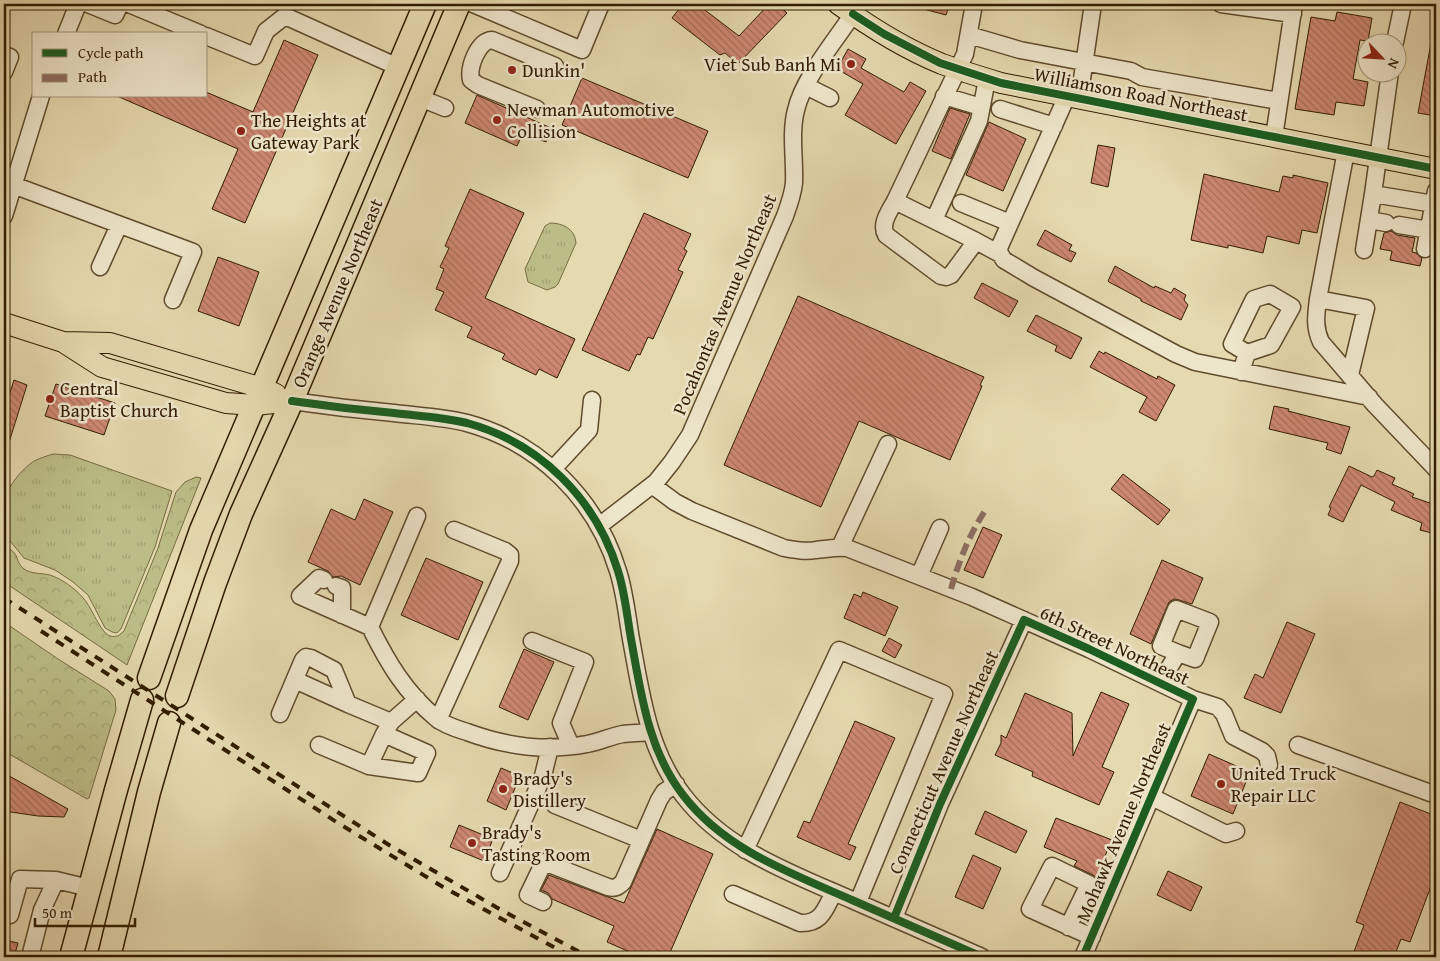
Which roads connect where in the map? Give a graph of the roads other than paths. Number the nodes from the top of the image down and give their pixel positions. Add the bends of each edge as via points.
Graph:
1 (78, 4) edge
2 (88, 4) edge
3 (120, 4) edge
4 (129, 4) edge
5 (425, 4) edge
6 (459, 4) edge
7 (473, 4) edge
8 (974, 4) edge
9 (1093, 4) edge
10 (1222, 4) edge
11 (1403, 4) edge
12 (599, 6) edge
13 (845, 9) edge
14 (1294, 9) edge
15 (497, 11) edge
16 (67, 32) edge
17 (196, 32) edge
18 (1397, 32) edge
19 (969, 35) junction
20 (208, 37) edge
21 (492, 40) junction
22 (4, 55) edge
23 (1084, 61) junction
24 (555, 66) dead end
25 (398, 67) junction
26 (958, 70) junction
27 (4, 72) edge
28 (987, 79) junction
29 (1388, 82) edge
30 (806, 86) junction
31 (1030, 89) junction
32 (944, 96) junction
33 (1073, 97) junction
34 (41, 98) edge
35 (420, 98) junction
36 (830, 98) dead end
37 (1279, 101) junction
38 (982, 107) junction
39 (446, 108) dead end
40 (537, 109) dead end
41 (1000, 109) dead end
42 (1022, 116) junction
43 (1054, 126) junction
44 (1274, 137) junction
45 (1346, 151) junction
46 (1377, 157) junction
47 (1436, 169) edge
48 (13, 185) junction
49 (1373, 194) junction
50 (1435, 198) edge
51 (895, 201) junction
52 (961, 203) dead end
53 (4, 216) edge
54 (934, 220) junction
55 (1368, 220) junction
56 (1010, 223) junction
57 (119, 225) junction
58 (1428, 230) junction
59 (976, 241) junction
60 (1425, 249) dead end
61 (1364, 250) dead end
62 (1000, 254) junction
63 (100, 267) dead end
64 (1318, 299) junction
65 (173, 300) dead end
66 (4, 323) edge
67 (1247, 353) dead end
68 (1242, 372) junction
69 (1350, 375) junction
70 (259, 396) junction
71 (1368, 397) junction
72 (592, 400) dead end
73 (292, 401) junction
74 (888, 444) dead end
75 (553, 469) junction
76 (1436, 469) edge
77 (652, 485) junction
78 (417, 516) dead end
79 (599, 526) junction
80 (940, 528) dead end
81 (454, 530) dead end
82 (840, 547) junction
83 (920, 576) junction
84 (342, 615) junction
85 (1024, 620) junction
86 (370, 627) junction
87 (532, 641) dead end
88 (1178, 653) dead end
89 (149, 678) dead end
90 (295, 680) junction
91 (1160, 683) junction
92 (177, 696) dead end
93 (417, 699) junction
94 (1193, 699) junction
95 (142, 700) dead end
96 (348, 704) junction
97 (280, 714) dead end
98 (438, 720) junction
99 (169, 723) dead end
100 (388, 728) junction
101 (650, 732) junction
102 (319, 745) dead end
103 (1298, 745) dead end
104 (571, 746) junction
105 (550, 747) junction
106 (1269, 765) dead end
107 (369, 766) junction
108 (676, 784) junction
109 (1436, 795) edge
110 (1152, 797) junction
111 (555, 805) dead end
112 (1236, 831) dead end
113 (641, 840) junction
114 (744, 850) junction
115 (500, 873) dead end
116 (56, 880) junction
117 (89, 888) junction
118 (834, 892) junction
119 (733, 894) dead end
120 (543, 902) dead end
121 (858, 902) junction
122 (10, 915) dead end
123 (894, 918) junction
124 (1068, 927) dead end
125 (1092, 937) junction
126 (977, 956) edge
127 (30, 957) edge
128 (71, 957) edge
129 (109, 957) edge
130 (1083, 957) edge

1 - 16 street
2 - 3 street via 116,15
4 - 17 street
5 - 25 highway, Orange Avenue Northeast
6 - 35 highway, Orange Avenue Northeast
7 - 15 street
8 - 19 street
9 - 23 street
10 - 14 street
11 - 18 street
12 - 15 street via 582,50
13 - 26 main road, Williamson Road Northeast via 908,48
13 - 30 street, Pocahontas Avenue Northeast
14 - 37 street
15 - 21 street
19 - 23 street via 1020,50
19 - 26 street
20 - 25 street via 255,56 266,31 285,16
21 - 24 street
21 - 40 street via 482,44 470,73 471,80
22 - 27 street via 10,57
23 - 33 street
23 - 37 street via 1131,70 1142,77
25 - 70 highway, Orange Avenue Northeast
26 - 28 main road, Williamson Road Northeast
26 - 32 street
28 - 31 main road, Williamson Road Northeast
28 - 38 street
29 - 46 street
30 - 36 street
30 - 77 street, Pocahontas Avenue Northeast via 795,110 791,201 690,435
31 - 33 main road, Williamson Road Northeast
31 - 42 street
32 - 38 street
32 - 51 street
33 - 43 street
33 - 44 main road, Williamson Road Northeast
34 - 48 street
35 - 39 street
35 - 73 highway, Orange Avenue Northeast
37 - 44 street
38 - 54 street via 979,121
41 - 42 street
42 - 43 street
43 - 56 street
44 - 45 main road, Williamson Road Northeast
45 - 46 main road, Williamson Road Northeast
45 - 64 street
46 - 47 main road, Williamson Road Northeast
46 - 49 street
48 - 53 street
48 - 57 street
49 - 50 street
49 - 55 street
50 - 58 street
51 - 54 street
51 - 59 street via 884,223 886,236 941,276 951,275
52 - 56 street
54 - 59 street
55 - 58 street
55 - 61 street
56 - 62 street
57 - 63 street
57 - 65 street via 192,252
58 - 60 street
59 - 62 street
62 - 68 street via 1004,260 1034,278 1176,354 1195,362
64 - 69 street via 1317,332
64 - 69 street via 1366,308
66 - 70 main road via 63,342 102,367 226,404
67 - 68 street
68 - 71 street
69 - 71 street
70 - 73 main road
70 - 89 highway, Orange Avenue Northeast via 200,530
71 - 76 street
72 - 75 street via 590,430
73 - 75 street via 467,423 513,442
73 - 92 highway, Orange Avenue Northeast via 241,514
74 - 82 street
75 - 79 street via 586,505
77 - 79 street, Pocahontas Avenue Northeast
77 - 82 street via 692,511 784,548 800,551
78 - 86 street
79 - 101 street via 619,573
80 - 83 street
81 - 98 street via 506,552 510,561
82 - 83 street, 6th Street Northeast
83 - 85 street, 6th Street Northeast
84 - 84 street via 300,596 320,578 330,582 342,588
84 - 86 street
85 - 91 street, 6th Street Northeast
85 - 123 street, Connecticut Avenue Northeast via 940,804
86 - 93 street via 387,662
87 - 104 street via 586,662 560,723
88 - 91 street
90 - 96 street
90 - 96 street via 303,660 311,658 334,670
90 - 97 street
91 - 94 street, 6th Street Northeast
93 - 98 street
93 - 100 street
94 - 106 street, 6th Street Northeast via 1218,707 1233,736 1262,751
94 - 110 street, Mohawk Avenue Northeast
95 - 117 highway
96 - 100 street
98 - 105 street via 487,740 516,746
99 - 129 highway
100 - 107 street
100 - 107 street via 427,753 418,773
101 - 104 street via 623,734
101 - 108 street via 658,754
102 - 107 street
103 - 109 street
104 - 105 street
105 - 115 street via 543,776
108 - 113 street via 664,792
108 - 114 street via 700,815
110 - 112 street via 1226,834
110 - 125 street, Mohawk Avenue Northeast
111 - 113 street
113 - 120 street via 623,882 614,888 544,862 528,895
114 - 118 street
114 - 121 street via 839,650 944,694
116 - 117 street
116 - 122 street via 20,879
116 - 127 street via 42,910
117 - 128 highway
118 - 119 street via 822,915 809,923 800,923
118 - 121 street
121 - 123 street
123 - 126 street
124 - 125 street
125 - 130 street, Mohawk Avenue Northeast

